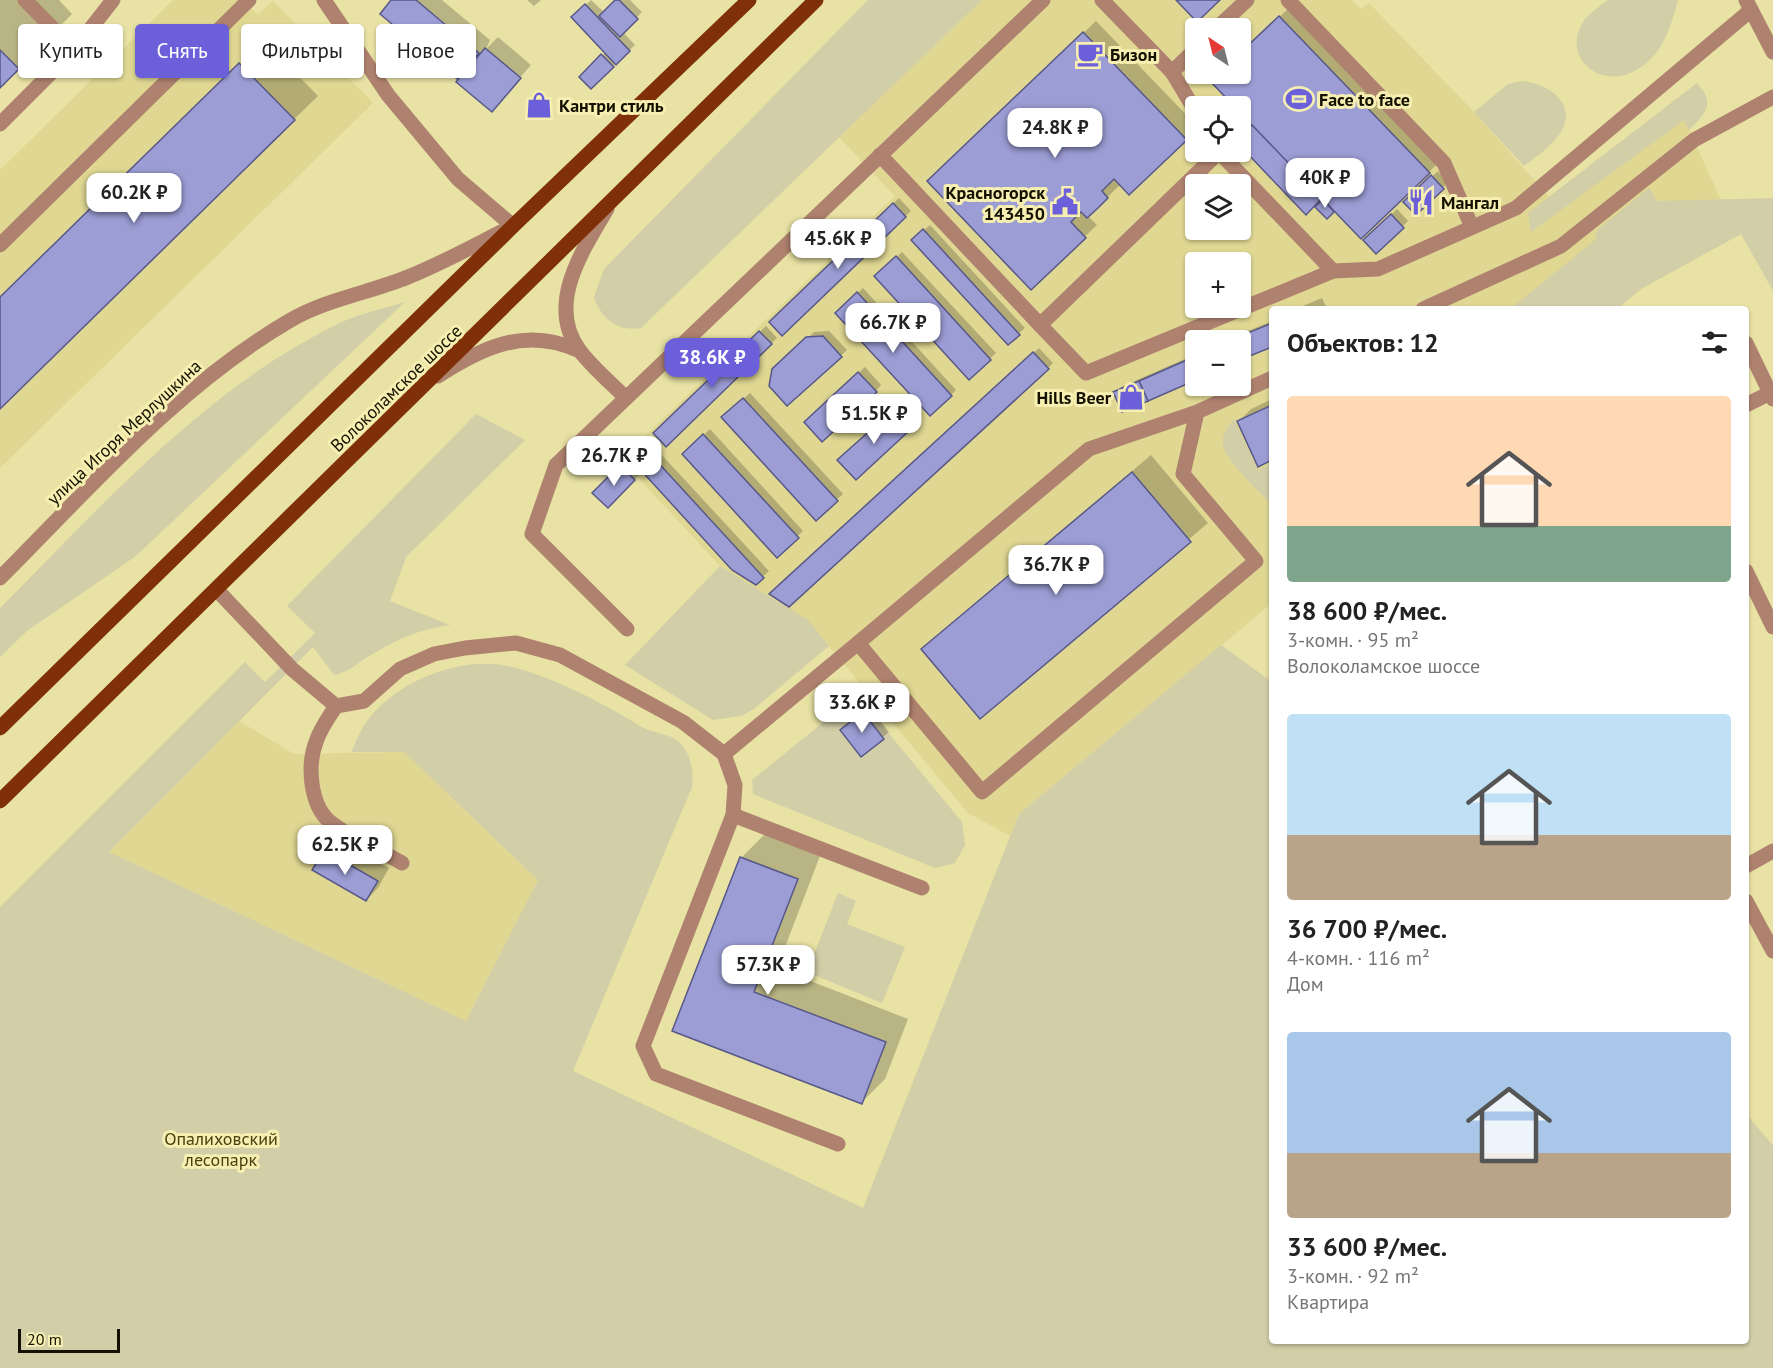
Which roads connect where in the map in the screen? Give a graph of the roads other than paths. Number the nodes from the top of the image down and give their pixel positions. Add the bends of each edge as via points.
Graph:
1 (25, 0) edge
2 (113, 0) edge
3 (249, 0) edge
4 (324, 0) edge
5 (749, 0) edge
6 (816, 0) edge
7 (1043, 0) edge
8 (1102, 0) edge
9 (1247, 0) edge
10 (1288, 0) edge
11 (1749, 5) edge
12 (1228, 18) edge
13 (49, 24) edge
14 (94, 24) edge
15 (1773, 52) edge
16 (1185, 60) edge
17 (1172, 72) junction
18 (46, 78) edge
19 (1186, 96) edge
20 (1773, 97) edge
21 (0, 124) edge
22 (880, 155) junction
23 (1209, 162) edge
24 (1229, 162) edge
25 (610, 204) junction
26 (513, 226) junction
27 (1472, 227) junction
28 (0, 245) edge
29 (1333, 271) junction
30 (1430, 306) edge
31 (1040, 325) junction
32 (1749, 349) edge
33 (580, 351) junction
34 (433, 379) junction
35 (1269, 379) edge
36 (1772, 396) edge
37 (626, 398) junction
38 (1749, 404) edge
39 (1197, 412) junction
40 (0, 578) edge
41 (1749, 578) edge
42 (217, 590) junction
43 (1773, 627) edge
44 (627, 629) dead end
45 (858, 643) junction
46 (336, 706) junction
47 (0, 728) edge
48 (724, 754) junction
49 (0, 801) edge
50 (734, 815) junction
51 (1773, 851) edge
52 (402, 863) dead end
53 (1749, 864) edge
54 (922, 888) dead end
55 (1749, 907) edge
56 (1773, 951) edge
57 (838, 1144) dead end

1 - 13 street
2 - 14 street
3 - 28 street
4 - 26 street via 388,95 458,179
5 - 26 main road, Волоколамское шоссе
6 - 25 main road, Волоколамское шоссе
7 - 22 street
8 - 17 street
9 - 12 street
10 - 27 street via 1444,163
11 - 15 street
11 - 27 street via 1516,208
16 - 17 street
17 - 19 street
18 - 21 street
20 - 30 street via 1694,140 1561,246
22 - 31 street
22 - 37 street
23 - 31 street
24 - 29 street
25 - 33 street via 576,262 567,289 567,314
25 - 34 main road, Волоколамское шоссе
26 - 40 street, улица Игоря Мерлушкина via 408,278 342,297 290,321 216,371 153,426
26 - 47 main road, Волоколамское шоссе
27 - 29 street via 1378,269
29 - 31 street via 1086,373
32 - 36 street
33 - 34 street via 540,340 517,340 474,353
33 - 37 street
34 - 42 main road, Волоколамское шоссе
35 - 39 street
36 - 38 street
37 - 44 street via 556,465 532,534
39 - 45 street via 1089,449
39 - 45 street via 1183,474 1256,561 982,792
41 - 43 street
42 - 46 street via 292,669
42 - 49 main road, Волоколамское шоссе
45 - 48 street
46 - 48 street via 364,701 400,669 434,654 516,644 560,655 683,722
46 - 52 street via 312,753 313,790 320,808 329,820
48 - 50 street via 735,785
50 - 54 street
50 - 57 street via 643,1046 656,1074
51 - 53 street
55 - 56 street

